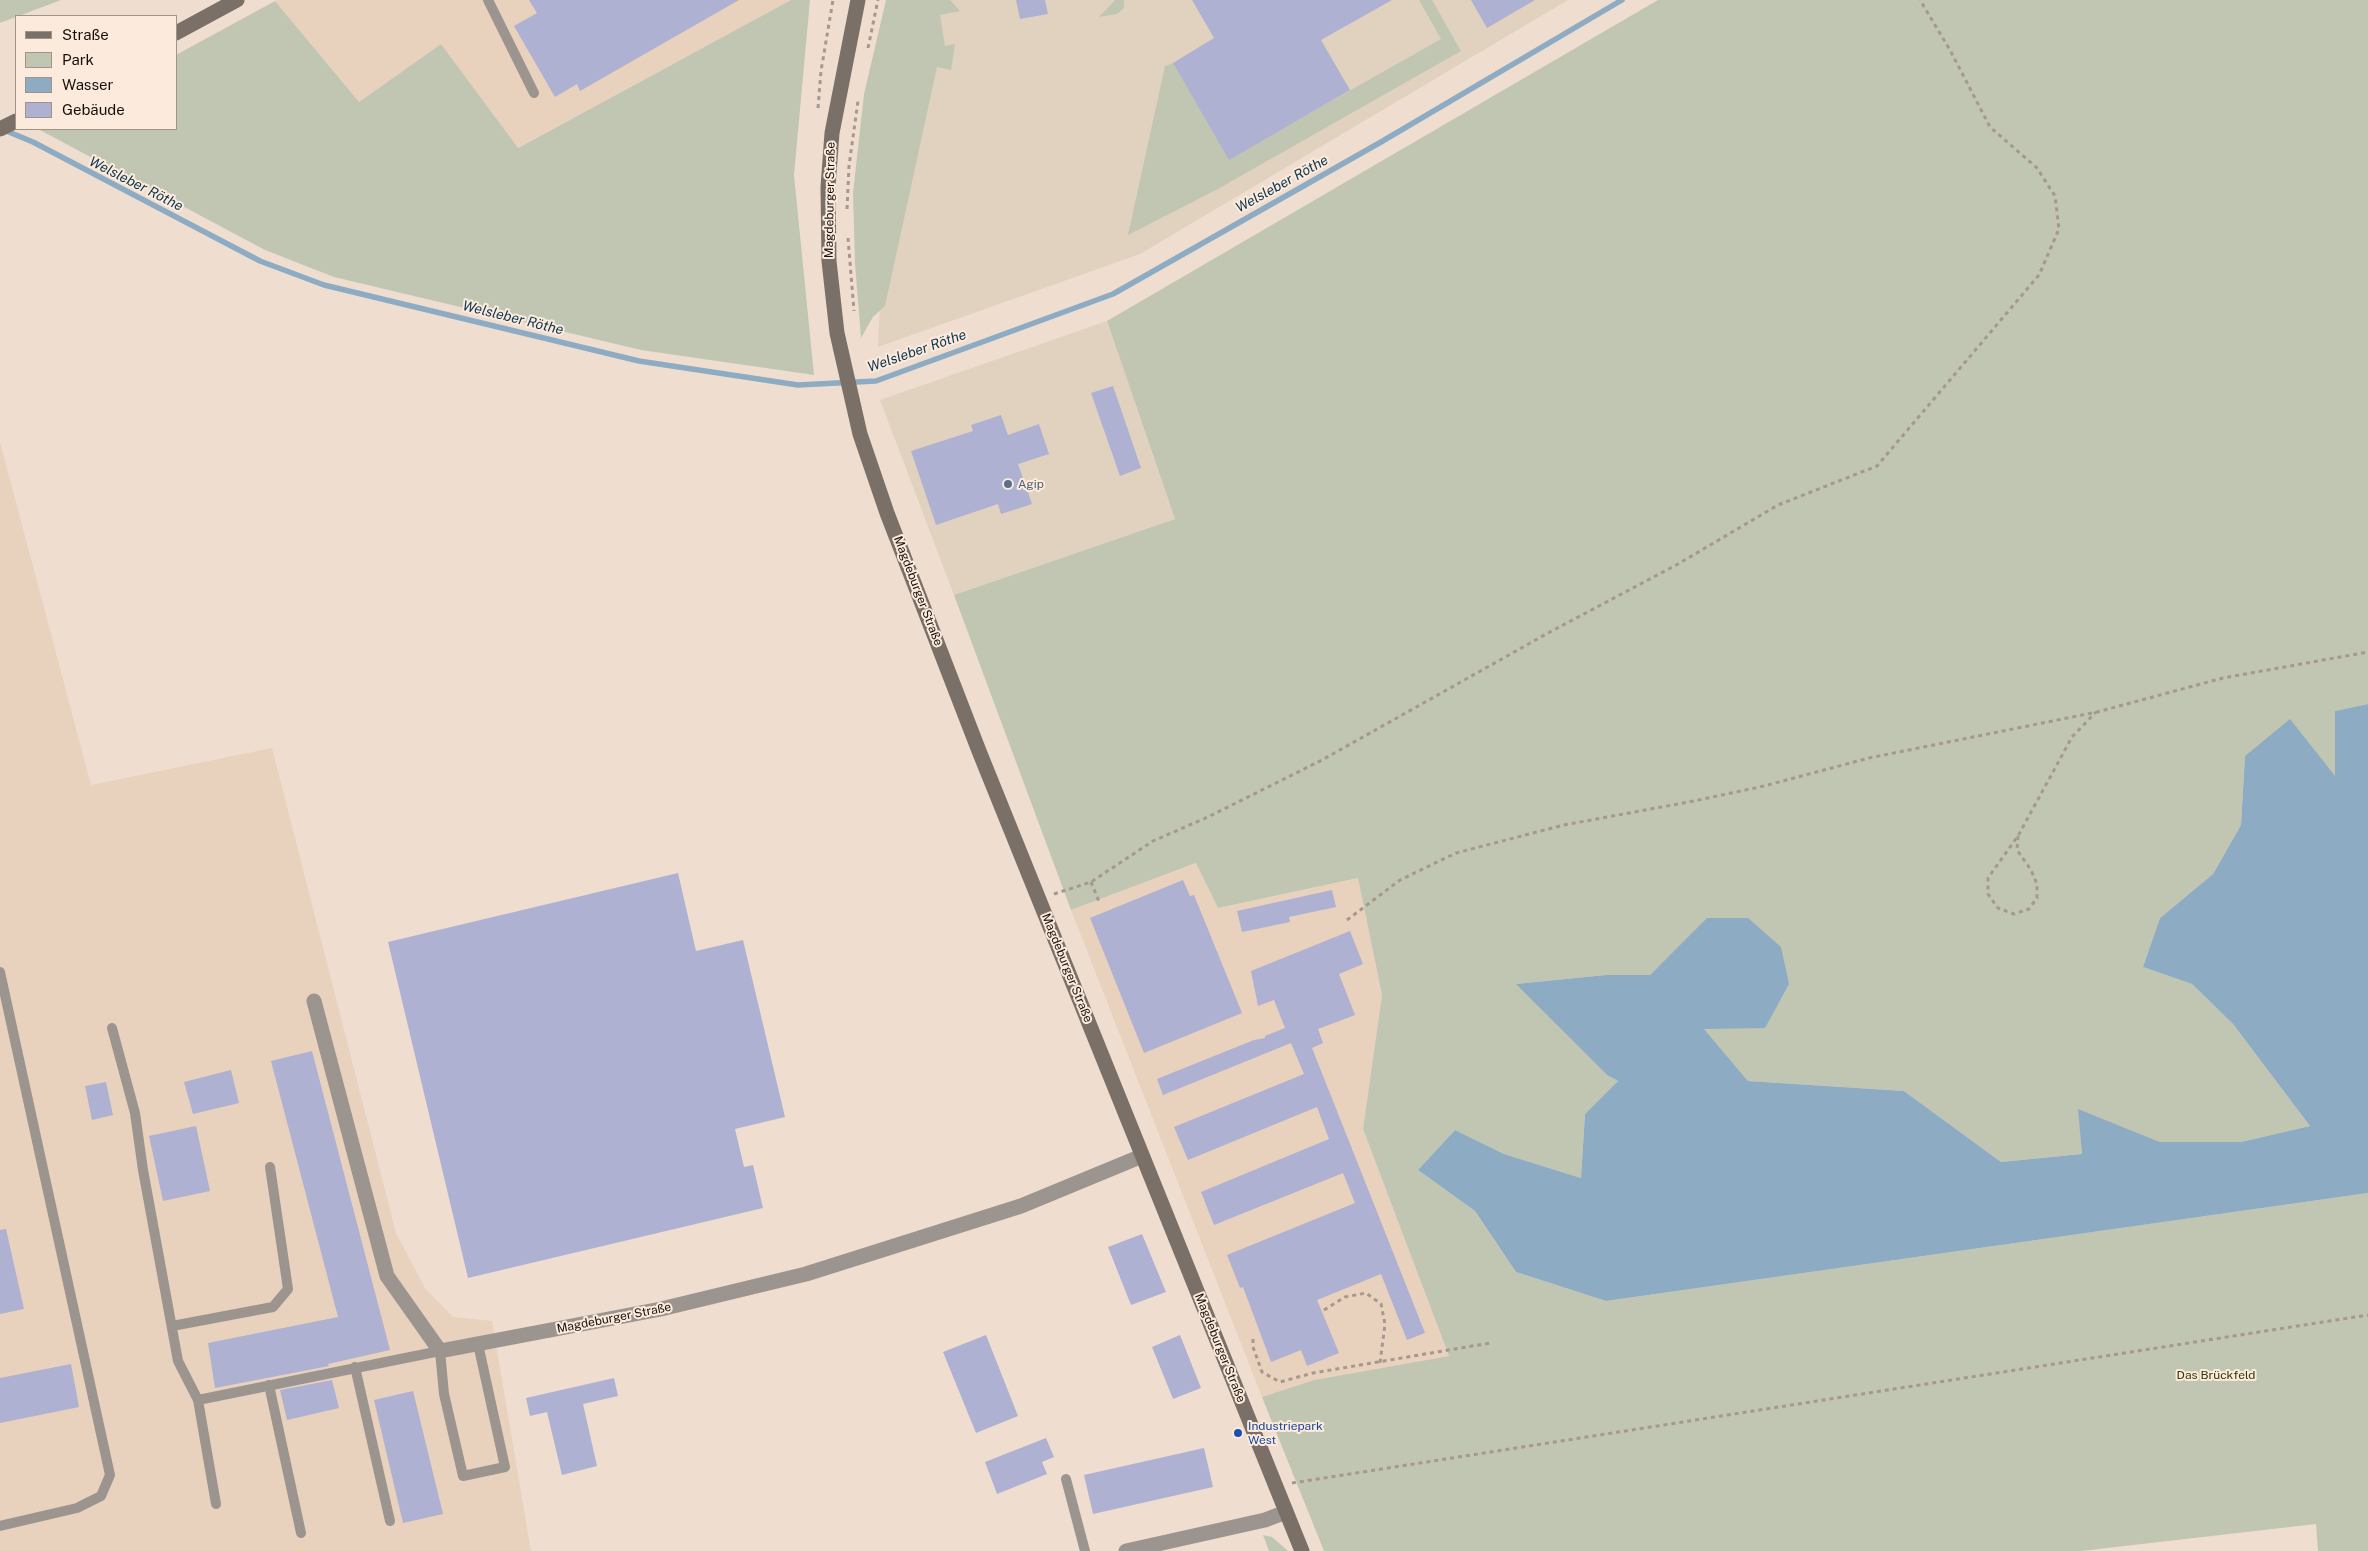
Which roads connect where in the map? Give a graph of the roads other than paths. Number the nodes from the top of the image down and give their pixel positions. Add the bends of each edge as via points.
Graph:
1 (237, 0) edge
2 (488, 0) edge
3 (858, 0) edge
4 (178, 32) edge
5 (534, 93) dead end
6 (15, 121) edge
7 (0, 129) edge
8 (0, 972) edge
9 (314, 1001) dead end
10 (112, 1028) dead end
11 (1142, 1156) junction
12 (270, 1166) dead end
13 (172, 1326) junction
14 (478, 1344) junction
15 (440, 1351) junction
16 (355, 1367) junction
17 (269, 1385) junction
18 (198, 1400) junction
19 (1066, 1479) dead end
20 (216, 1504) dead end
21 (1286, 1512) junction
22 (390, 1521) dead end
23 (0, 1526) edge
24 (301, 1533) dead end
25 (1084, 1551) edge
26 (1126, 1551) edge
27 (1302, 1551) edge

1 - 4 main road
2 - 5 lane
3 - 11 main road, Magdeburger Straße via 832,133 828,187 829,261 848,389 888,513
6 - 7 main road
8 - 23 lane via 110,1475 101,1496 77,1508
9 - 15 street via 387,1276
10 - 13 lane via 135,1113
11 - 14 street, Magdeburger Straße via 1021,1206 806,1274 661,1309
11 - 21 main road, Magdeburger Straße
12 - 13 lane via 288,1289 273,1307
13 - 18 lane via 178,1361
14 - 15 street, Magdeburger Straße
14 - 15 lane via 505,1467 463,1476 444,1394
15 - 16 lane
16 - 17 lane
16 - 22 lane
17 - 18 lane
17 - 24 lane
18 - 20 lane
19 - 25 lane
21 - 26 street via 1265,1520
21 - 27 main road, Magdeburger Straße

